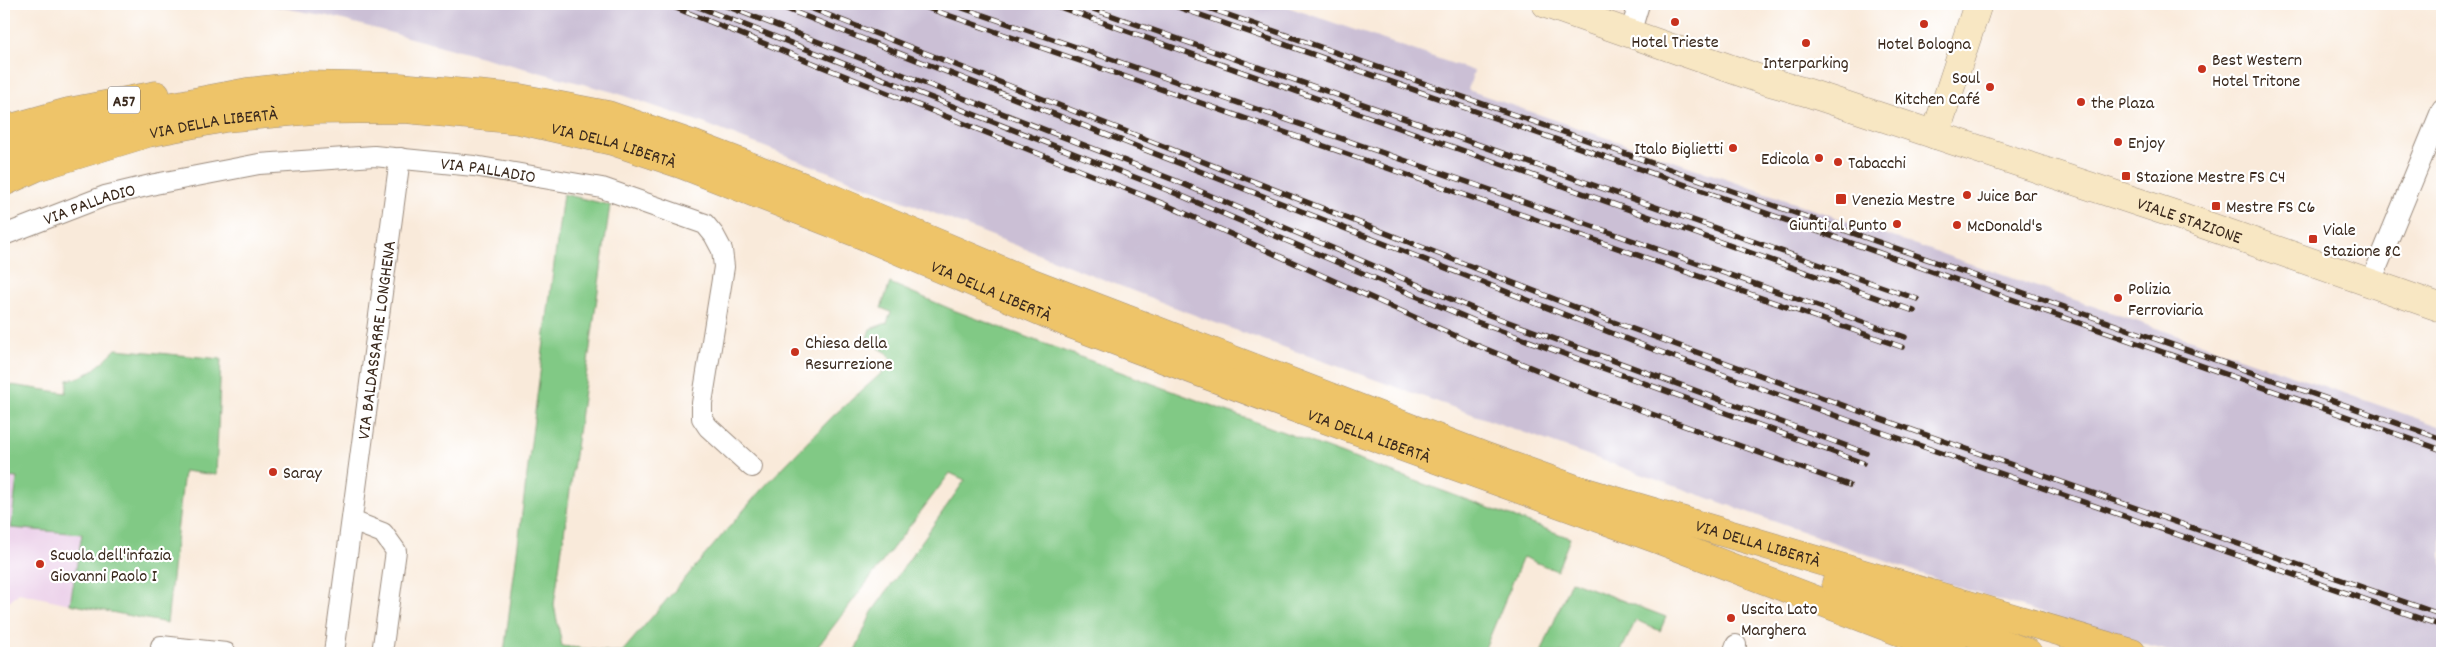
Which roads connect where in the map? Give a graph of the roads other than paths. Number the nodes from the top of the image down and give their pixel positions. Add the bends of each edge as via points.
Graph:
1 (1546, 4) edge
2 (1639, 4) edge
3 (1978, 4) edge
4 (1630, 34) junction
5 (248, 92) junction
6 (2442, 110) edge
7 (4, 130) edge
8 (1935, 135) junction
9 (4, 158) edge
10 (400, 158) junction
11 (4, 182) edge
12 (4, 235) edge
13 (2370, 284) junction
14 (2442, 308) edge
15 (752, 467) dead end
16 (1576, 489) junction
17 (352, 521) junction
18 (161, 646) dead end
19 (226, 653) edge
20 (334, 653) edge
21 (382, 653) edge
22 (1955, 653) edge
23 (2028, 653) edge
24 (2132, 653) edge

1 - 4 street, VIALE STAZIONE
2 - 4 street
3 - 8 street
4 - 8 street, VIALE STAZIONE
5 - 7 highway, A57 via 152,95 76,110
5 - 9 highway via 162,108 23,149
5 - 16 highway, VIA DELLA LIBERTÀ via 307,86 400,87 520,98 608,115 812,190 1020,278
6 - 13 street
8 - 13 street, VIALE STAZIONE via 2174,214
10 - 12 street, VIA PALLADIO via 311,159 206,173 105,196
10 - 15 street, VIA PALLADIO via 533,174 602,188 705,224 722,250 724,267 702,418 718,438
10 - 17 street, VIA BALDASSARRE LONGHENA
11 - 22 highway, VIA DELLA LIBERTÀ via 37,167 148,133 225,118 313,110 405,110 519,120 612,141 683,165 862,235 1079,327 1657,539
13 - 14 street, VIALE STAZIONE
16 - 23 highway
16 - 24 highway, VIA DELLA LIBERTÀ
17 - 20 street, VIA BALDASSARRE LONGHENA
17 - 21 street via 384,532 396,551
18 - 19 street

